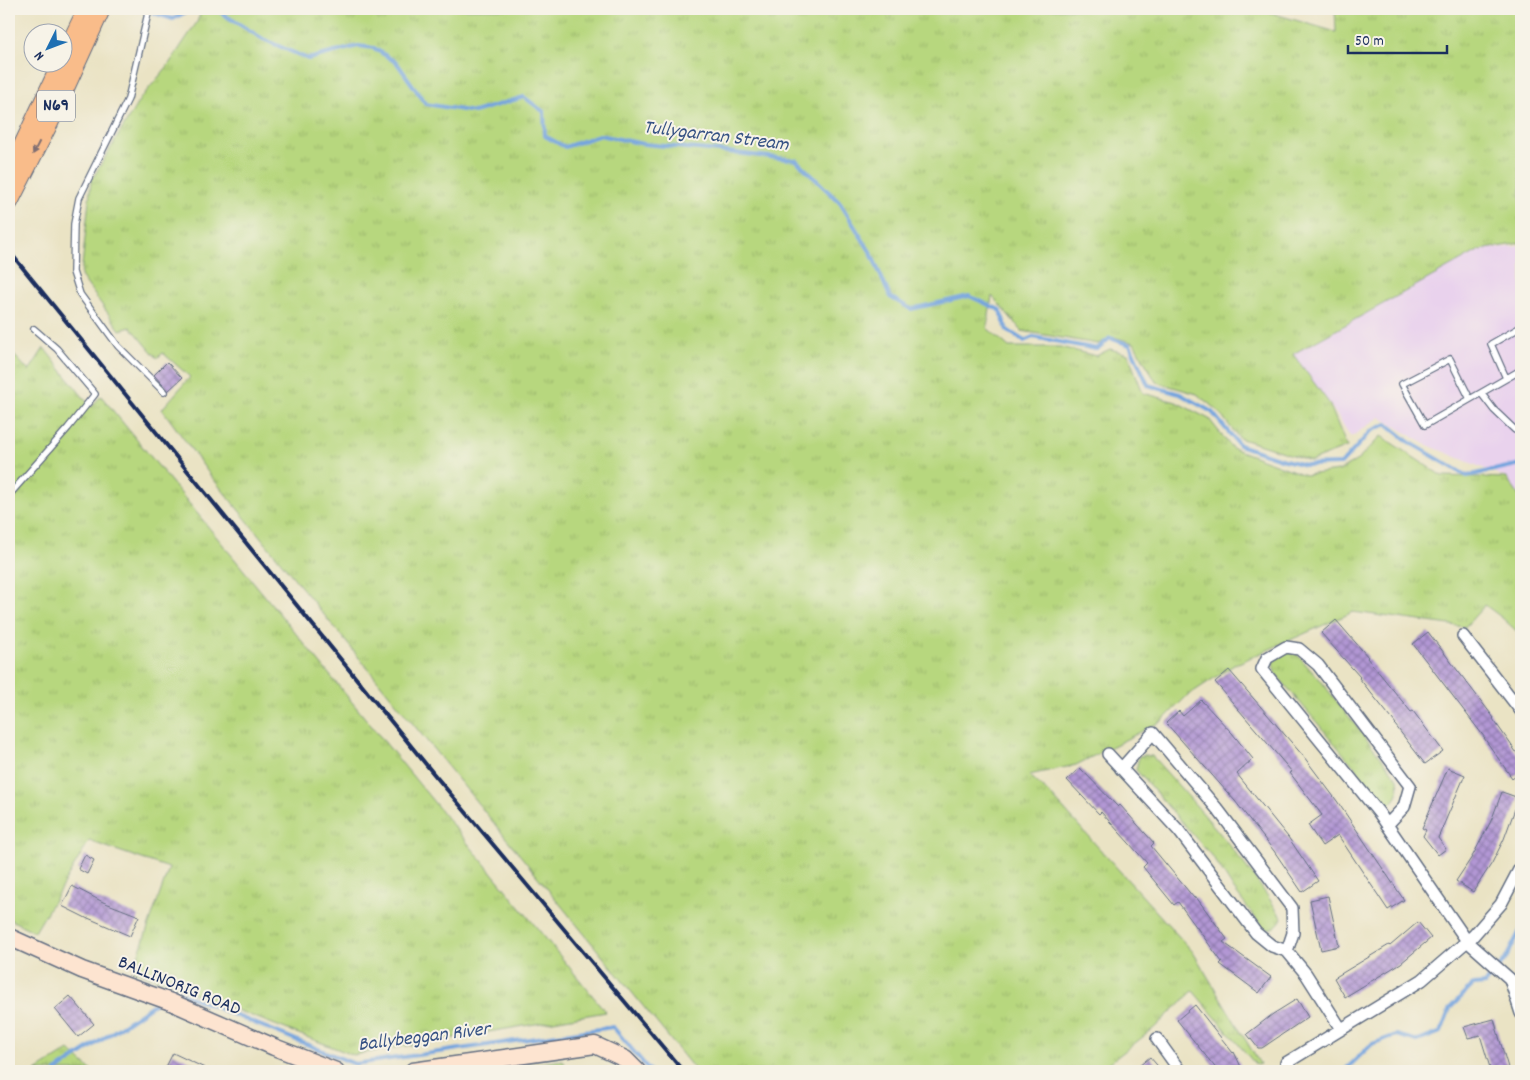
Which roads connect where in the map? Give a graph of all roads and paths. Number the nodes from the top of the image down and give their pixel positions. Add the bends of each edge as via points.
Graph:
1 (88, 9) edge
2 (101, 9) edge
3 (149, 9) edge
4 (72, 42) edge
5 (57, 72) edge
6 (9, 175) edge
7 (9, 202) edge
8 (1521, 327) edge
9 (34, 329) dead end
10 (1521, 370) edge
11 (1506, 378) junction
12 (164, 392) dead end
13 (1481, 392) junction
14 (1470, 399) junction
15 (1521, 429) edge
16 (9, 495) edge
17 (1463, 636) dead end
18 (1521, 711) edge
19 (1108, 754) dead end
20 (1121, 769) junction
21 (1387, 825) junction
22 (1521, 866) edge
23 (9, 937) edge
24 (1468, 941) junction
25 (1287, 951) junction
26 (1521, 1013) edge
27 (1341, 1029) junction
28 (1156, 1039) dead end
29 (336, 1071) edge
30 (413, 1071) edge
31 (637, 1071) edge
32 (1180, 1071) edge
33 (1291, 1071) edge

1 - 4 main road, N69
2 -> 7 main road, N69
3 - 12 lane via 128,99 79,198 74,224 73,272 80,294 118,346
5 - 6 main road, N69
8 - 11 lane via 1491,344
9 - 16 lane via 57,349 95,394
10 - 11 lane
11 - 13 lane
13 - 14 lane
13 - 15 lane via 1515,430
14 - 14 lane via 1424,425 1402,384 1450,359
17 - 18 street
19 - 20 street
20 - 25 street via 1179,831 1256,933 1272,946
20 - 25 street via 1153,734 1219,811 1292,908 1293,933
21 - 21 street via 1262,669 1267,658 1286,647 1299,648 1312,659 1410,786 1404,807
21 - 24 street
22 - 24 street via 1501,904
23 - 29 street, BALLINORIG ROAD via 82,970 171,1002
24 - 26 street via 1510,979
24 - 27 street via 1422,980
25 - 27 street via 1306,974
27 - 33 street via 1286,1063
28 - 32 street
30 - 31 street via 595,1045 625,1059

